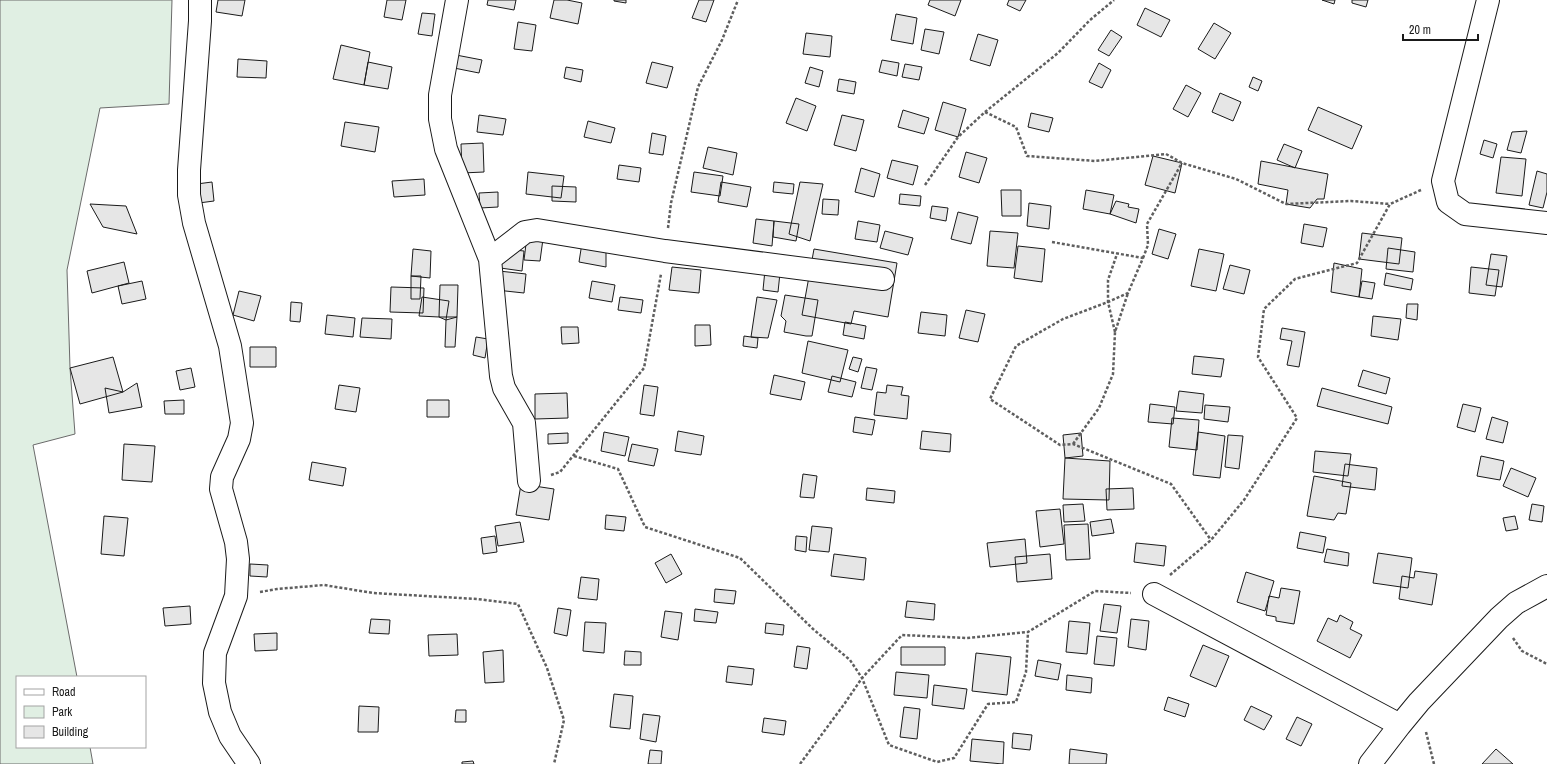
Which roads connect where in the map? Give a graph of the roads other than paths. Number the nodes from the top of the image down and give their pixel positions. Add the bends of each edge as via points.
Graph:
1 (200, 0) edge
2 (457, 0) edge
3 (1488, 0) edge
4 (1547, 223) edge
5 (490, 259) junction
6 (883, 279) dead end
7 (529, 481) road end
8 (1547, 586) edge
9 (1154, 594) road end
10 (1400, 725) junction
11 (249, 764) edge
12 (1370, 764) edge

1 - 11 street via 189,195 194,223 230,346 242,423 239,439 222,477 221,489 236,542 238,559 236,596 215,653 214,683 220,712 230,736
2 - 5 street via 440,95 440,118 446,148
3 - 4 street via 1443,181 1448,202 1465,214
5 - 6 street via 525,232 537,230 665,251
5 - 7 street via 501,376 504,388 524,423
8 - 10 street via 1516,603 1499,618
9 - 10 street
10 - 12 street

